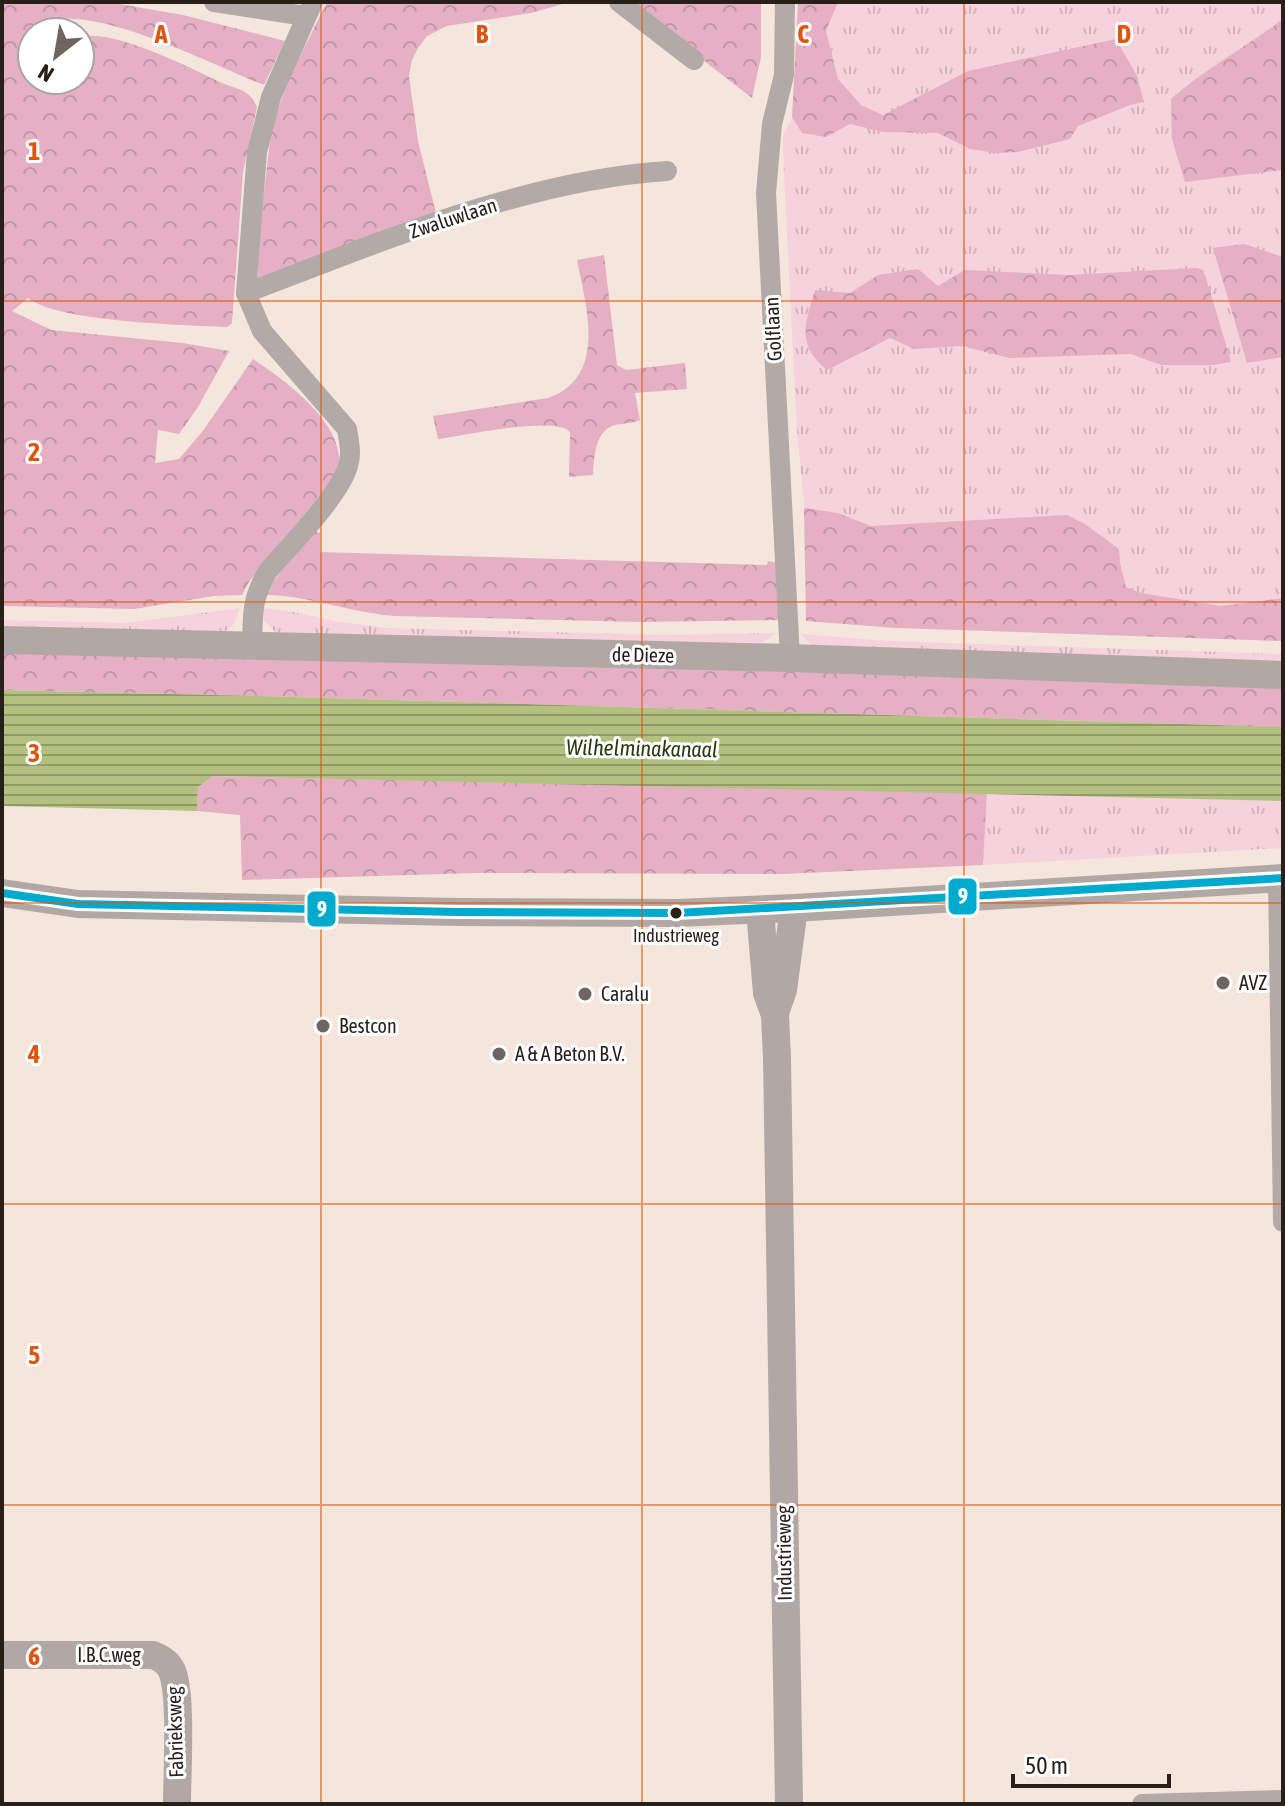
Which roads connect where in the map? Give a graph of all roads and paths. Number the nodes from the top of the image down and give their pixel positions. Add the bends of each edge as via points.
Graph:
1 (214, 2) edge
2 (619, 2) edge
3 (785, 2) edge
4 (309, 9) edge
5 (694, 60) dead end
6 (667, 171) dead end
7 (246, 293) junction
8 (2, 640) edge
9 (252, 646) junction
10 (790, 658) junction
11 (1283, 675) edge
12 (1280, 878) edge
13 (2, 893) edge
14 (794, 908) junction
15 (760, 910) junction
16 (775, 1015) junction
17 (1283, 1222) edge
18 (2, 1655) edge
19 (167, 1662) joint
20 (1283, 1800) edge
21 (177, 1804) edge
22 (789, 1804) edge
23 (1142, 1804) edge

1 - 4 street
2 - 5 street
3 - 10 street, Golflaan via 784,75 772,124 766,193
4 - 7 street via 271,97 257,152
6 - 7 street, Zwaluwlaan via 630,173 502,202
7 - 9 street via 262,331 347,429 351,449 339,486 260,586 253,602
8 - 9 street, de Dieze
9 - 10 street, de Dieze
10 - 11 street, de Dieze
12 - 14 street
12 - 17 street
13 - 15 street via 78,904 640,913
14 - 15 street
14 - 16 street, Industrieweg
15 - 16 street, Industrieweg via 767,993
16 - 22 street, Industrieweg
18 - 19 street, I.B.C.weg via 153,1655
19 - 21 street, Fabrieksweg via 176,1696
20 - 23 street

